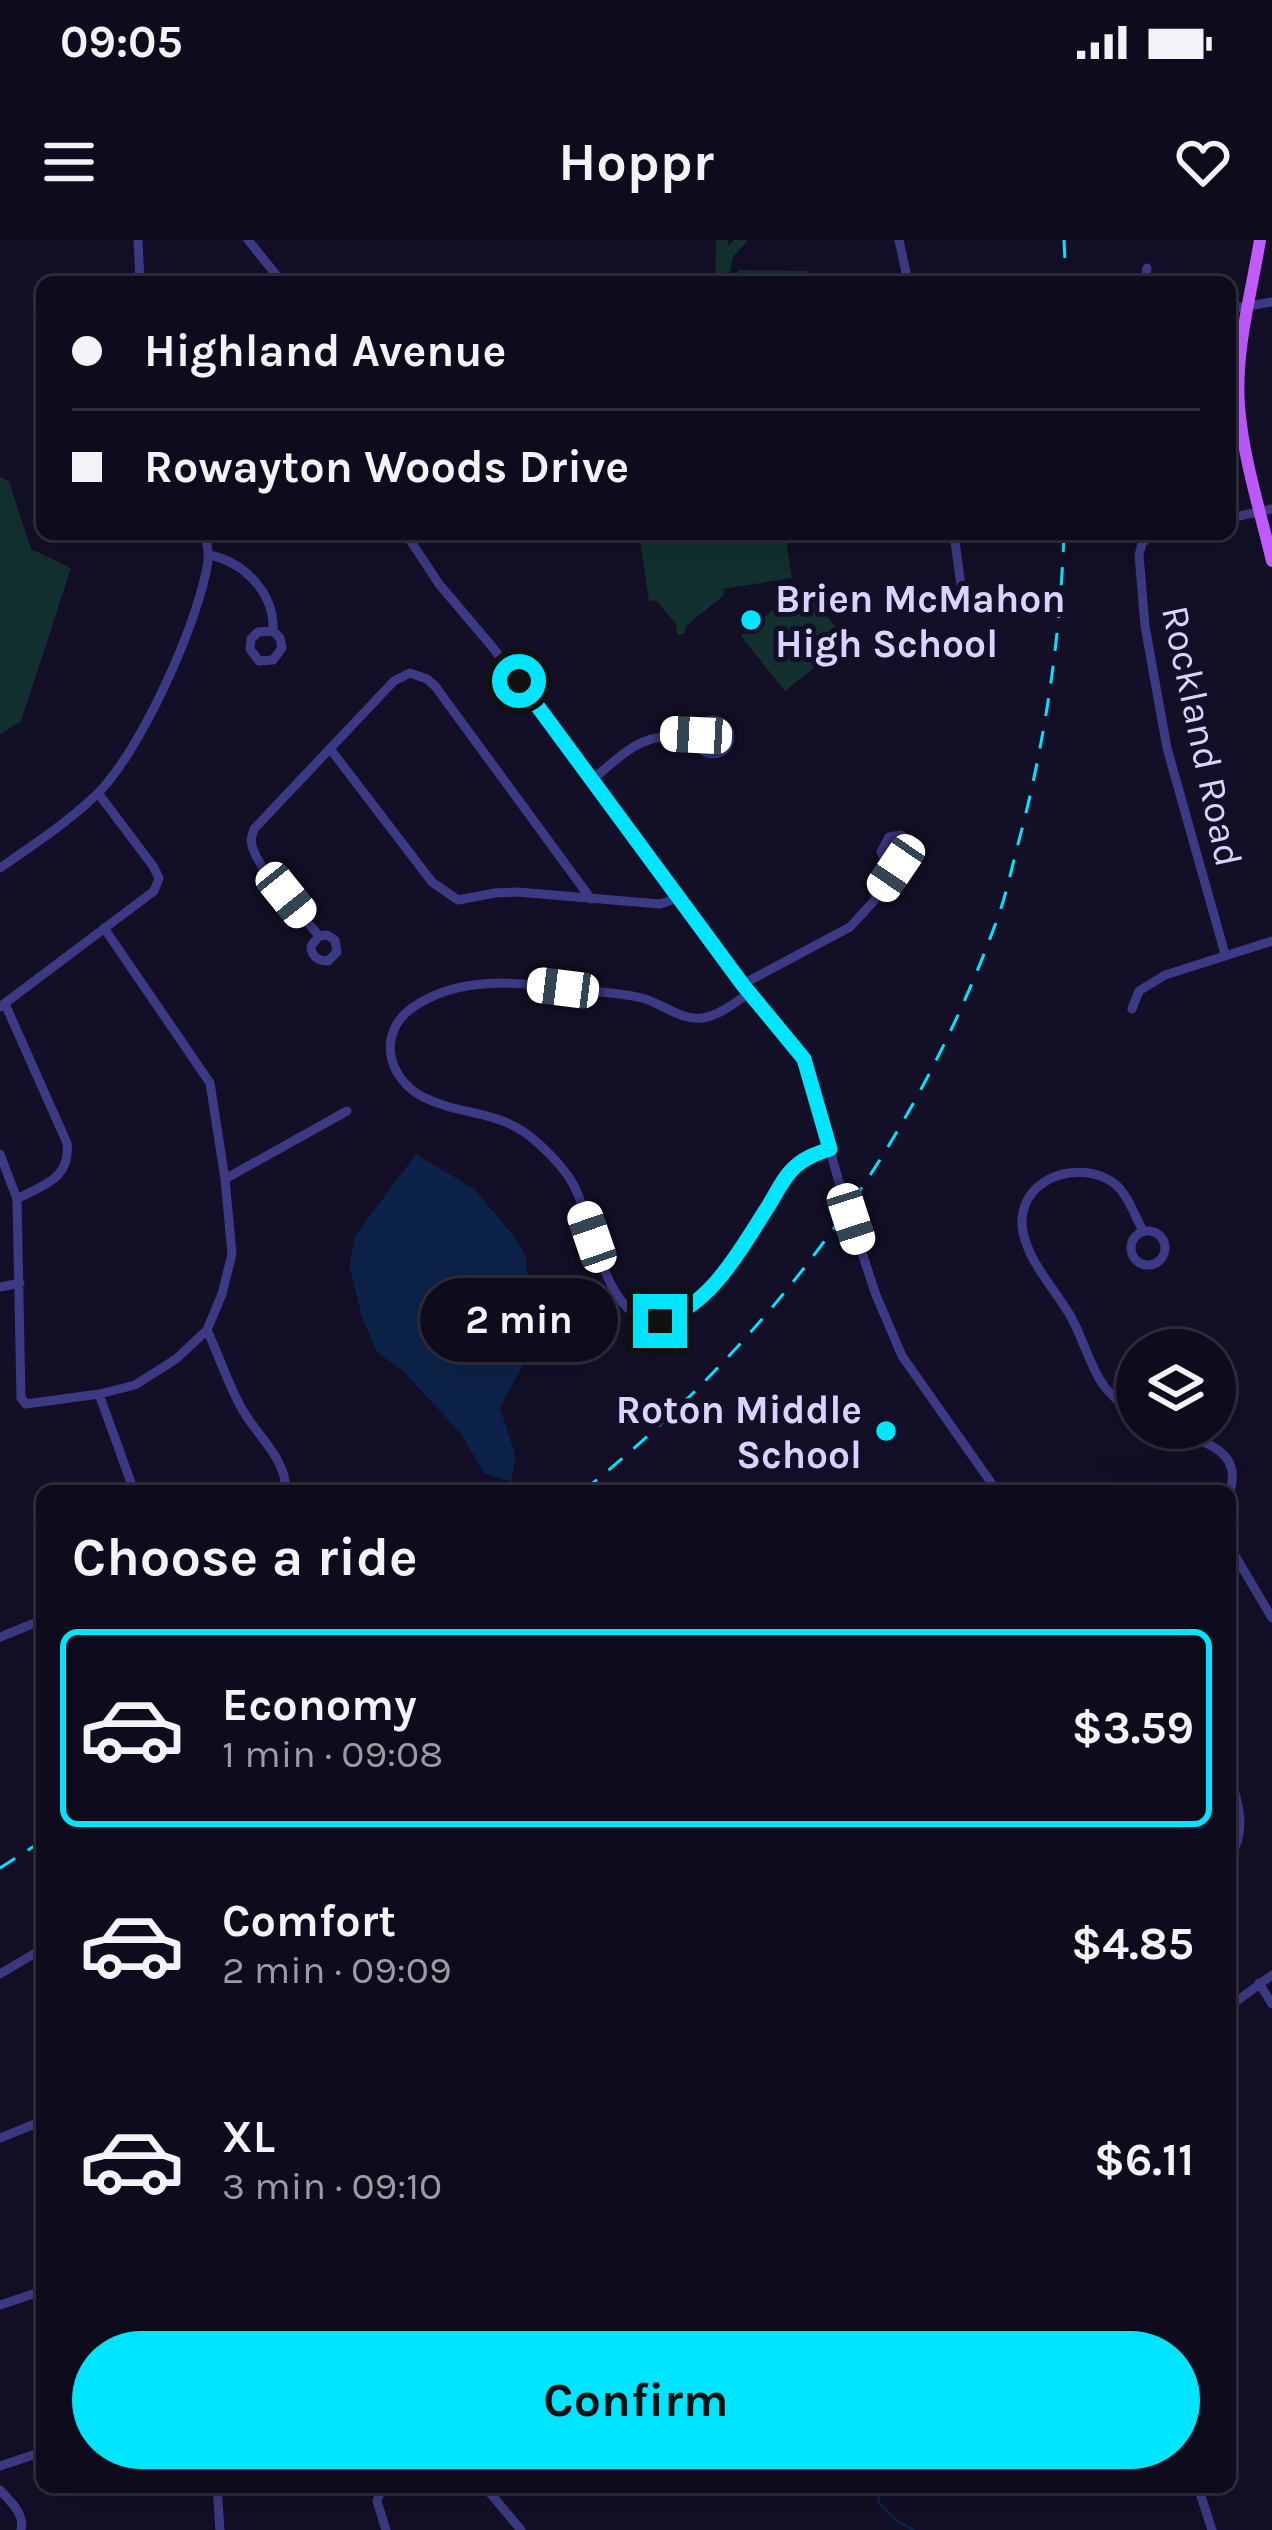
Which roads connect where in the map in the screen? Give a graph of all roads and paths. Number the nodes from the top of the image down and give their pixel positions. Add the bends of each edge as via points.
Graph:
1 (138, 240) edge
2 (248, 240) edge
3 (898, 240) edge
4 (1260, 240) edge
5 (1147, 268) dead end
6 (140, 276) edge
7 (277, 276) edge
8 (907, 276) edge
9 (1146, 276) edge
10 (1272, 302) edge
11 (1248, 305) junction
12 (1236, 308) edge
13 (1266, 511) edge
14 (1236, 517) edge
15 (206, 540) edge
16 (410, 540) edge
17 (955, 540) edge
18 (1146, 540) edge
19 (209, 555) junction
20 (1272, 561) edge
21 (961, 586) dead end
22 (273, 631) dead end
23 (696, 735) dead end
24 (331, 750) junction
25 (593, 779) junction
26 (98, 793) junction
27 (0, 868) edge
28 (896, 868) dead end
29 (591, 898) junction
30 (678, 898) junction
31 (104, 928) junction
32 (319, 936) dead end
33 (1272, 940) edge
34 (1225, 954) junction
35 (746, 988) junction
36 (2, 1005) edge
37 (1132, 1009) dead end
38 (347, 1111) dead end
39 (830, 1149) junction
40 (0, 1154) edge
41 (225, 1178) junction
42 (16, 1199) junction
43 (1142, 1232) dead end
44 (20, 1283) junction
45 (0, 1287) edge
46 (206, 1330) junction
47 (99, 1394) junction
48 (1116, 1397) edge
49 (1219, 1449) edge
50 (132, 1485) edge
51 (287, 1485) edge
52 (993, 1485) edge
53 (1231, 1485) edge
54 (1236, 1557) edge
55 (1272, 1618) edge
56 (36, 1623) edge
57 (0, 1637) edge
58 (1236, 1796) edge
59 (1236, 1848) edge
60 (36, 1953) edge
61 (0, 1974) edge
62 (1272, 1976) edge
63 (1258, 1983) junction
64 (1236, 2001) edge
65 (1272, 2004) edge
66 (36, 2123) edge
67 (0, 2138) edge
68 (36, 2293) edge
69 (0, 2305) edge
70 (36, 2454) edge
71 (0, 2466) edge
72 (0, 2490) edge
73 (218, 2493) edge
74 (380, 2493) edge
75 (490, 2493) edge
76 (1200, 2493) edge
77 (21, 2530) edge
78 (220, 2530) edge
79 (386, 2530) edge
80 (521, 2530) edge
81 (1212, 2530) edge

1 - 6 street
2 - 7 street
3 - 8 street
4 - 11 main road
5 - 9 street
10 - 11 street
11 - 12 street
11 - 13 main road via 1239,406
13 - 14 street
13 - 20 main road
15 - 19 street
16 - 25 street
17 - 21 street
18 - 34 street, Rockland Road via 1139,555 1145,626 1167,748
19 - 22 street via 243,568 267,602
19 - 26 street via 180,651 136,741
23 - 25 street via 651,737
24 - 29 street via 447,895
24 - 29 street via 394,681 410,673 427,679
24 - 32 street via 251,839 261,864
25 - 30 street
26 - 27 street
26 - 31 street via 159,878 154,891
28 - 35 street via 850,928
29 - 30 street
30 - 35 street
31 - 36 street
31 - 41 street via 210,1083
33 - 34 street
34 - 37 street via 1165,975 1139,991
35 - 39 street via 804,1059
35 - 39 street via 715,1014 692,1018 640,998 525,983 473,985 404,1014 390,1051 420,1095 503,1120 542,1147 577,1192 608,1280 646,1319 668,1319 712,1286 790,1172
36 - 42 street via 67,1143 58,1176
38 - 41 street
39 - 52 street, bridge via 902,1356
40 - 42 street
41 - 46 street via 232,1254
42 - 44 street
43 - 48 street via 1112,1181 1079,1171 1040,1186 1022,1216 1032,1258
44 - 45 street
44 - 47 street via 21,1398 26,1404
46 - 47 street via 156,1373
46 - 51 street
47 - 50 street
49 - 53 street via 1230,1460
54 - 55 street
56 - 57 street
58 - 59 street
60 - 61 street
62 - 63 street
63 - 64 street
63 - 65 street
66 - 67 street
68 - 69 street
70 - 71 street
72 - 77 street via 17,2509
73 - 78 street
74 - 79 street
75 - 80 street
76 - 81 street

